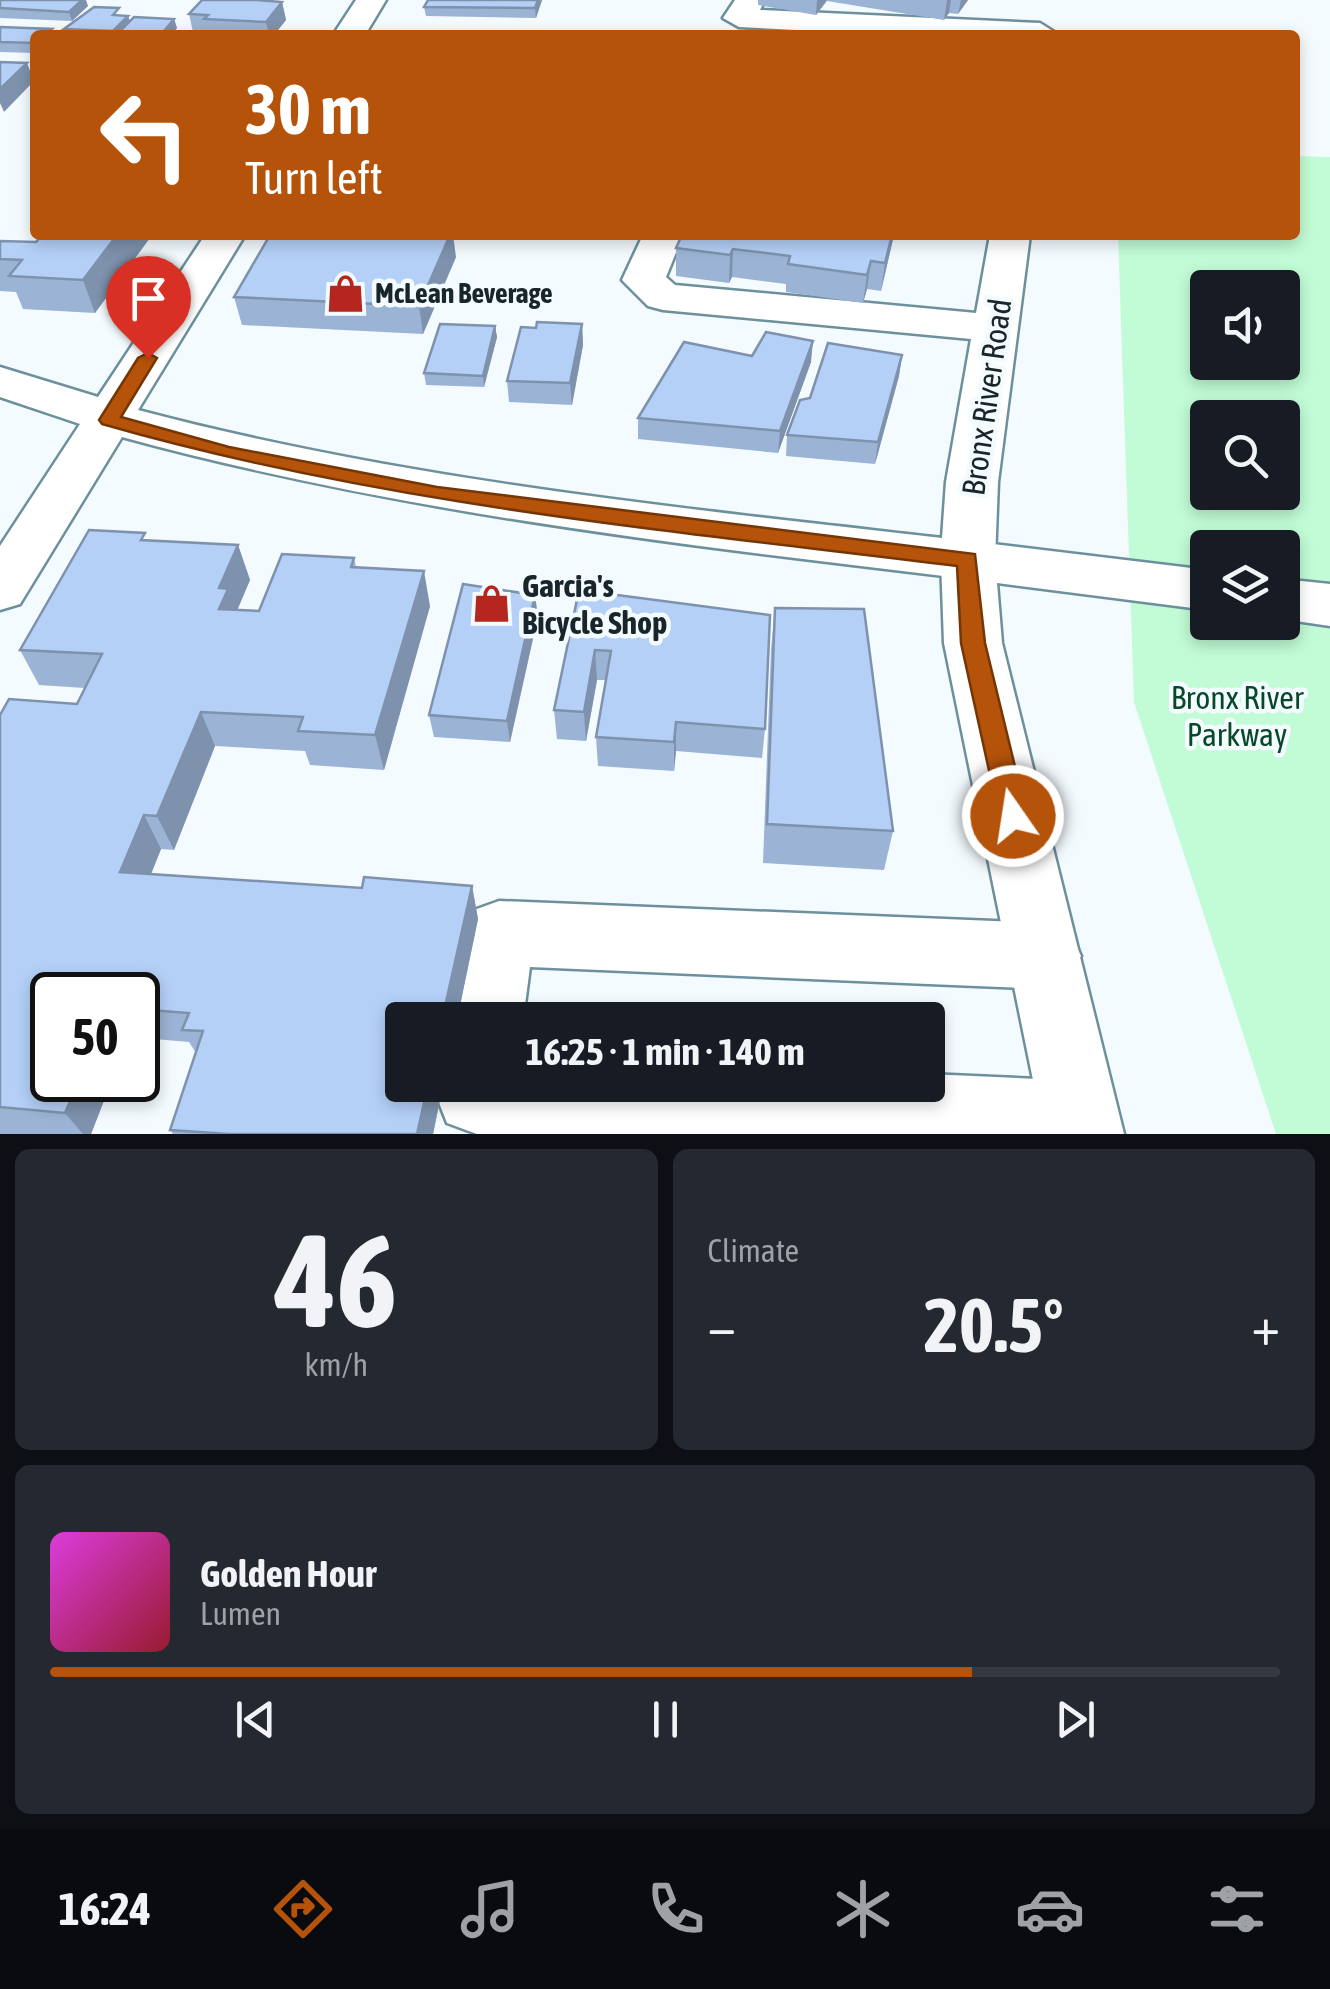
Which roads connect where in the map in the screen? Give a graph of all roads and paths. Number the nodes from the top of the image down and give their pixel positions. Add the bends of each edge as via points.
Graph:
1 (371, 0) edge
2 (750, 0) edge
3 (1046, 0) edge
4 (352, 30) edge
5 (965, 30) edge
6 (1041, 30) edge
7 (222, 240) edge
8 (661, 240) edge
9 (1009, 240) edge
10 (998, 328) junction
11 (7, 388) edge
12 (109, 420) junction
13 (968, 560) junction
14 (1190, 588) edge
15 (0, 590) edge
16 (1045, 956) junction
17 (489, 1002) edge
18 (608, 1102) edge
19 (1083, 1127) edge

1 - 4 street
2 - 5 street via 740,18
3 - 6 street
7 - 12 street
8 - 10 street via 644,280 662,296
9 - 10 street, Bronx River Road
10 - 13 street, Bronx River Road via 972,482
11 - 12 street
12 - 13 street via 228,454 406,490
12 - 15 street
13 - 14 street
13 - 16 street, Bronx River Road via 973,643
16 - 17 street via 499,933
16 - 19 street, Bronx River Road
18 - 19 street

